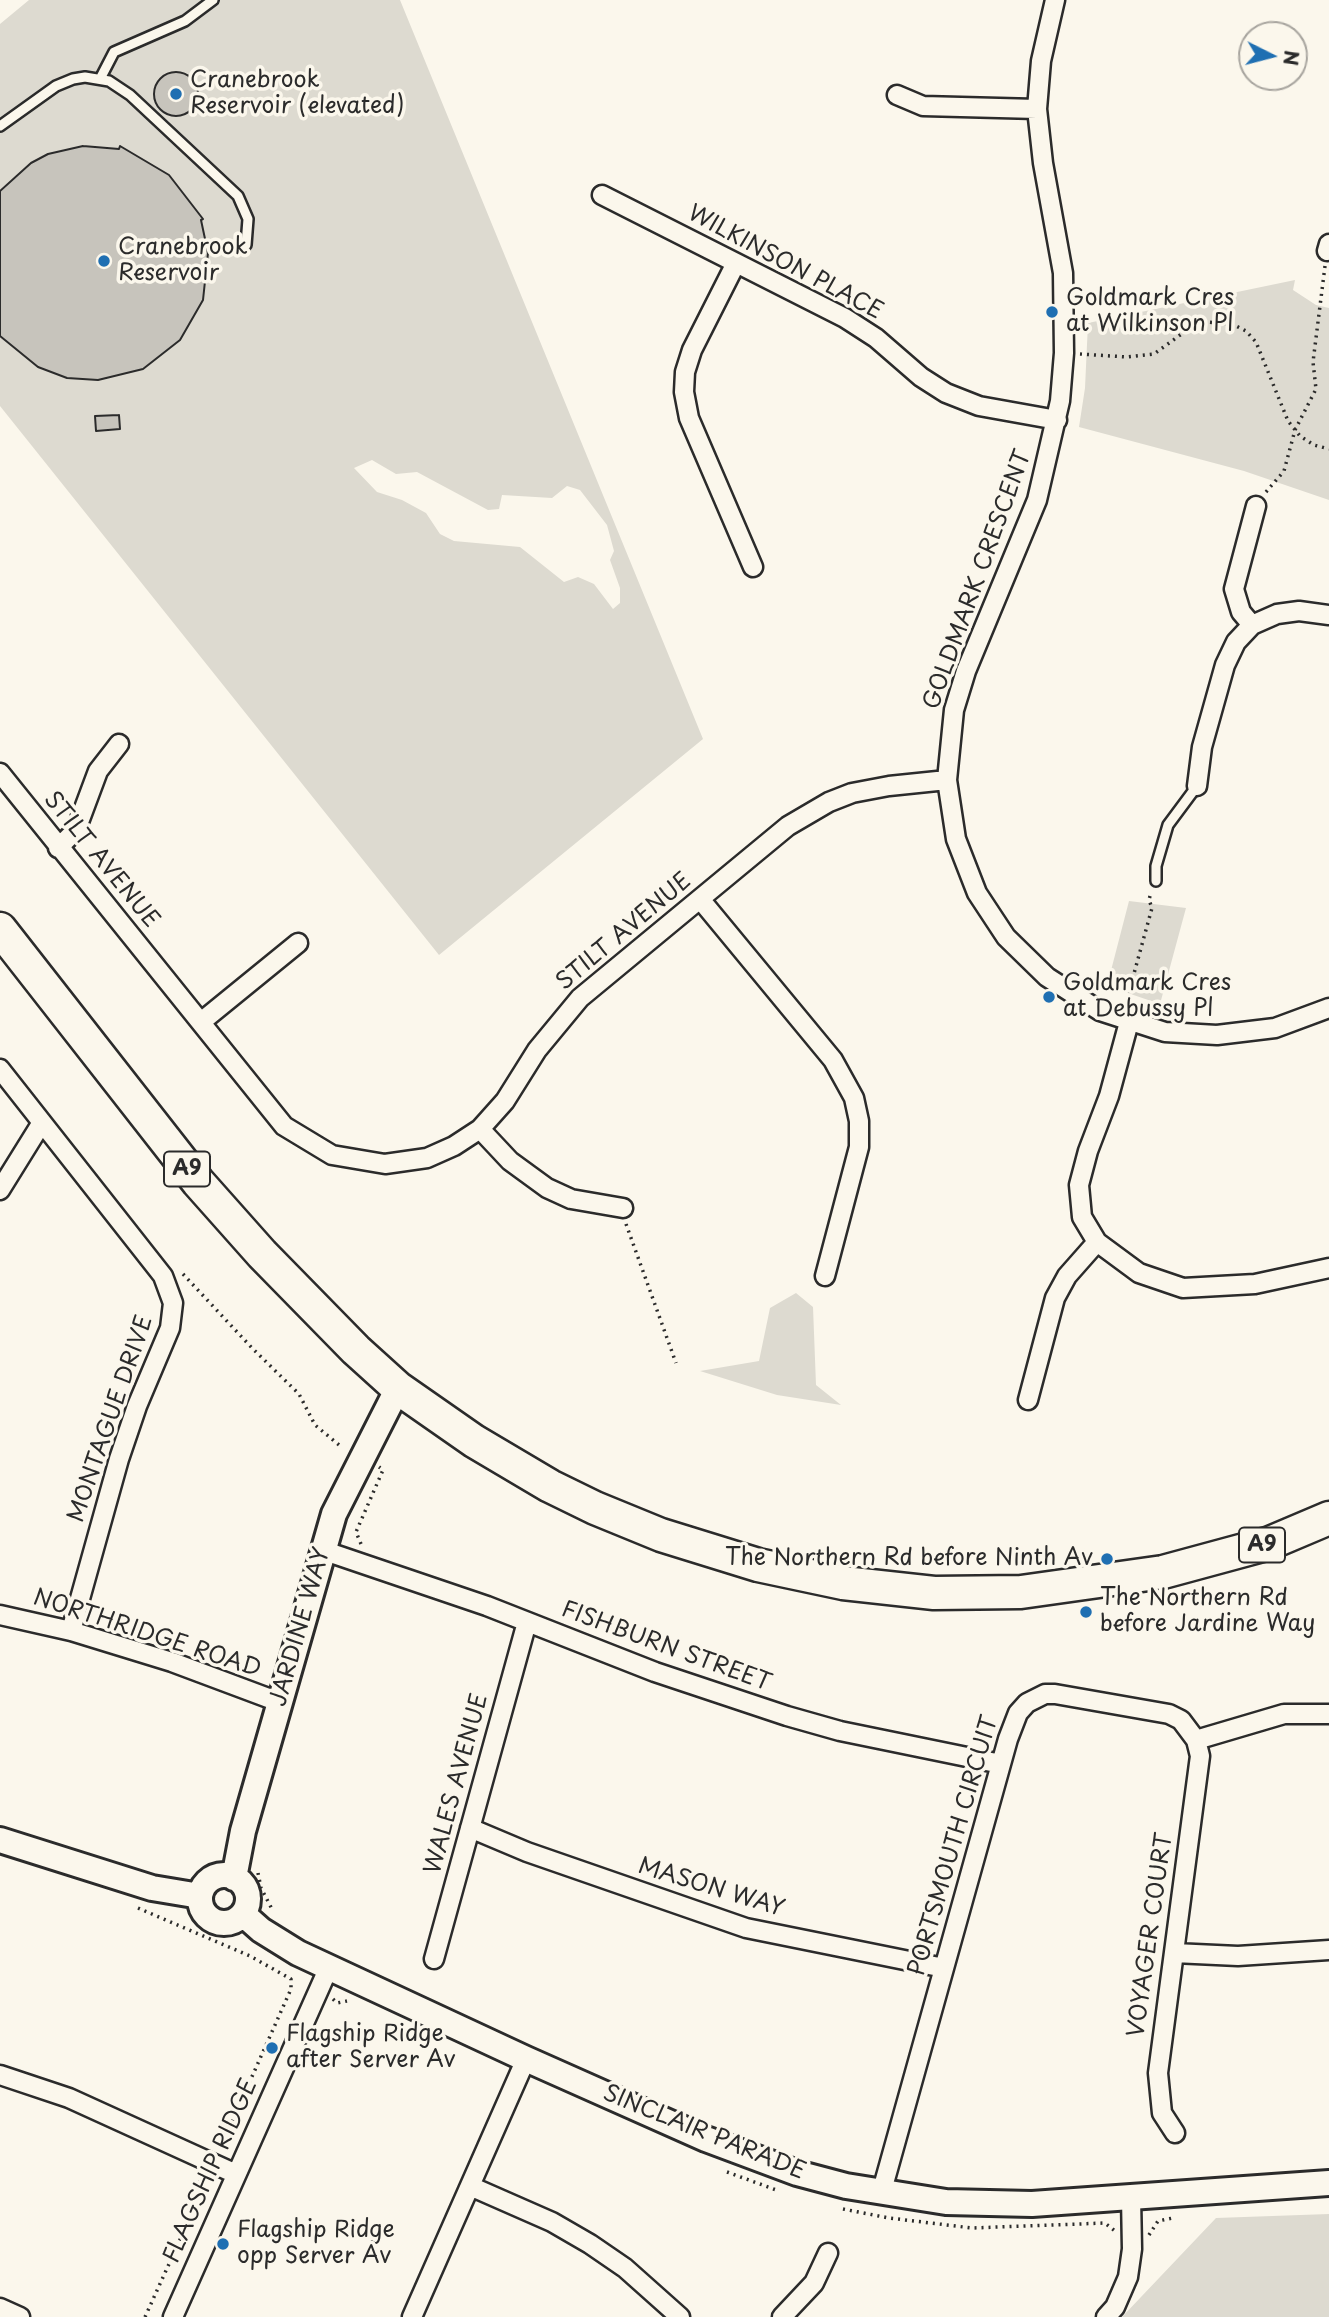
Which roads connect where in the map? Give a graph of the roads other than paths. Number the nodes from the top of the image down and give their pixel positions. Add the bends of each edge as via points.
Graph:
1 (213, 0) edge
2 (1055, 0) edge
3 (100, 79) junction
4 (897, 95) dead end
5 (1037, 109) junction
6 (0, 126) edge
7 (602, 195) dead end
8 (246, 245) dead end
9 (736, 263) junction
10 (1057, 420) junction
11 (1256, 506) road end
12 (753, 567) dead end
13 (1329, 615) edge
14 (1252, 625) junction
15 (119, 744) dead end
16 (0, 774) edge
17 (947, 780) junction
18 (1197, 786) joint
19 (58, 848) junction
20 (1156, 881) road end
21 (700, 899) junction
22 (0, 929) edge
23 (298, 943) dead end
24 (1329, 1008) edge
25 (201, 1021) junction
26 (1129, 1022) junction
27 (0, 1069) edge
28 (41, 1124) junction
29 (480, 1129) junction
30 (0, 1190) edge
31 (623, 1208) road end
32 (1097, 1242) junction
33 (1329, 1268) edge
34 (825, 1276) dead end
35 (398, 1388) junction
36 (1028, 1400) dead end
37 (1329, 1518) edge
38 (322, 1550) junction
39 (0, 1615) edge
40 (527, 1622) junction
41 (71, 1631) junction
42 (279, 1702) junction
43 (1329, 1714) edge
44 (1196, 1740) junction
45 (1001, 1764) junction
46 (470, 1828) junction
47 (0, 1840) edge
48 (234, 1878) junction
49 (200, 1896) junction
50 (243, 1914) junction
51 (1329, 1950) edge
52 (1174, 1953) junction
53 (434, 1959) dead end
54 (328, 1967) junction
55 (944, 1968) junction
56 (526, 2059) junction
57 (0, 2075) edge
58 (1175, 2133) dead end
59 (236, 2174) junction
60 (1329, 2183) edge
61 (470, 2186) junction
62 (881, 2194) junction
63 (1131, 2197) junction
64 (828, 2253) dead end
65 (0, 2308) edge
66 (20, 2317) edge
67 (173, 2317) edge
68 (412, 2317) edge
69 (680, 2317) edge
70 (782, 2317) edge
71 (1106, 2317) edge

1 - 3 lane via 185,21 114,52
2 - 5 street, GOLDMARK CRESCENT via 1042,51
3 - 6 lane via 85,77 56,86
3 - 8 lane via 130,95 225,181 245,207
4 - 5 street via 923,106
5 - 10 street, GOLDMARK CRESCENT via 1063,273 1064,353
7 - 9 street, WILKINSON PLACE
9 - 10 street, WILKINSON PLACE via 863,329 946,393 979,405
9 - 12 street via 692,350 684,392 689,418
10 - 17 street, GOLDMARK CRESCENT via 1031,515 957,699
11 - 14 street via 1234,589 1241,612
13 - 14 street via 1289,611
14 - 18 street via 1224,665 1202,747
15 - 19 street via 98,771 76,830
16 - 19 street, STILT AVENUE
17 - 21 street, STILT AVENUE via 868,789 829,802 788,826
17 - 26 street, GOLDMARK CRESCENT via 960,853 985,907 1006,937 1062,988
18 - 20 lane via 1168,825
19 - 25 street, STILT AVENUE
21 - 29 street, STILT AVENUE via 580,998
21 - 34 street via 833,1060 855,1098 859,1147
22 - 35 highway, A9 via 221,1208 319,1314
23 - 25 street
24 - 26 street, GOLDMARK CRESCENT via 1287,1025 1230,1035 1177,1033
25 - 29 street, STILT AVENUE via 284,1126 332,1154 369,1163 400,1164 439,1153
26 - 32 street via 1079,1185 1082,1217
27 - 28 street, MONTAGUE DRIVE
28 - 30 street
28 - 41 street, MONTAGUE DRIVE via 163,1276 173,1303 170,1328 119,1459
29 - 31 street via 510,1161 547,1188 571,1199
32 - 33 street via 1139,1273 1183,1288 1255,1284
32 - 36 street via 1067,1276 1055,1298
35 - 37 highway, A9 via 506,1462 595,1508 723,1555 843,1583 934,1593 1064,1588 1207,1561 1270,1543
35 - 38 street, JARDINE WAY via 334,1514
38 - 40 street, FISHBURN STREET
38 - 42 street, JARDINE WAY
39 - 41 street, NORTHRIDGE ROAD
40 - 45 street, FISHBURN STREET via 654,1672 787,1716
40 - 46 street, WALES AVENUE
41 - 42 street, NORTHRIDGE ROAD
42 - 48 street, JARDINE WAY
43 - 44 street via 1284,1714
44 - 45 street, PORTSMOUTH CIRCUIT via 1181,1720 1169,1714 1045,1694 1018,1713
44 - 52 street, VOYAGER COURT via 1200,1756
45 - 55 street, PORTSMOUTH CIRCUIT
46 - 53 street, WALES AVENUE
46 - 55 street, MASON WAY via 746,1928
47 - 49 street via 152,1888
48 - 49 street via 212,1878
48 - 50 street via 247,1894
49 - 50 street via 203,1912 215,1922 230,1923
50 - 54 street, SINCLAIR PARADE via 261,1930
51 - 52 street via 1238,1956
52 - 58 street, VOYAGER COURT via 1158,2073 1162,2113
54 - 56 street, SINCLAIR PARADE
54 - 59 street, FLAGSHIP RIDGE
55 - 62 street, PORTSMOUTH CIRCUIT
56 - 61 street
56 - 62 street, SINCLAIR PARADE via 757,2158
57 - 59 street via 69,2098
59 - 67 street, FLAGSHIP RIDGE
60 - 63 street, SINCLAIR PARADE
61 - 68 street
61 - 69 street via 590,2244 625,2267
62 - 63 street, SINCLAIR PARADE via 985,2204
63 - 71 street via 1130,2269 1123,2292
64 - 70 street via 814,2283
65 - 66 street

